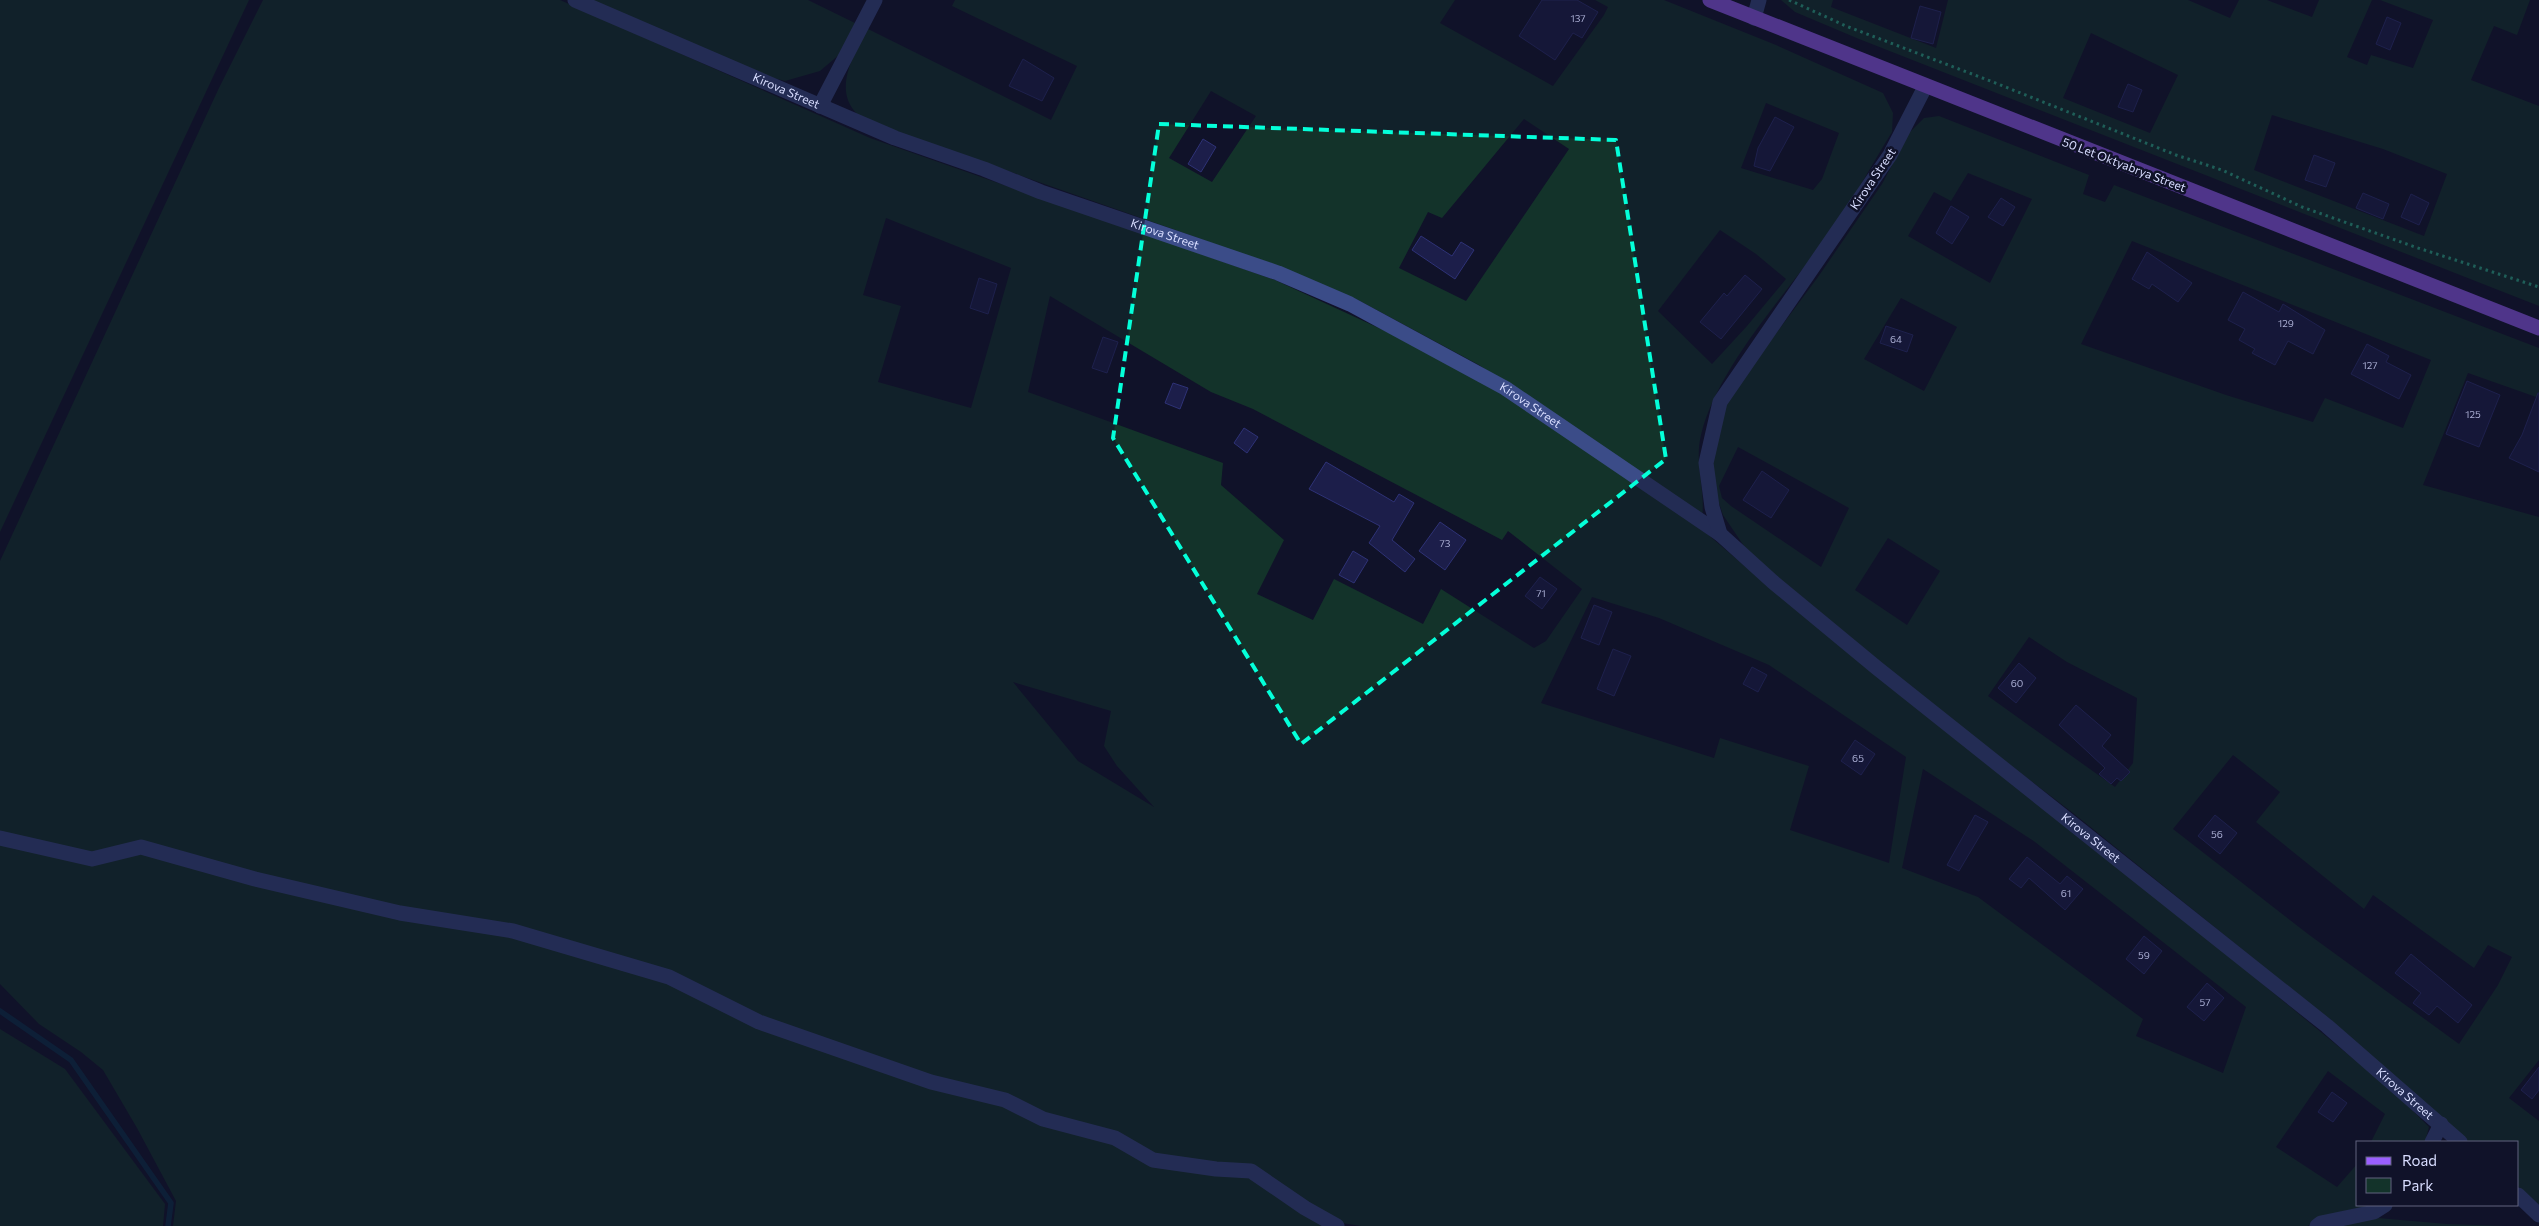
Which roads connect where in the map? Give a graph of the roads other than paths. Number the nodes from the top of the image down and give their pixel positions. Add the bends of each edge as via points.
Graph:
1 (575, 0) edge
2 (875, 0) edge
3 (1710, 0) edge
4 (1759, 0) edge
5 (1754, 18) junction
6 (1925, 87) junction
7 (820, 106) junction
8 (2539, 328) edge
9 (1720, 534) junction
10 (0, 838) edge
11 (2441, 1124) junction
12 (2432, 1141) edge
13 (2459, 1141) edge
14 (2519, 1196) edge
15 (2383, 1206) edge
16 (2539, 1215) edge
17 (1338, 1226) edge
18 (2317, 1226) edge

1 - 7 street, Kirova Street
2 - 7 street
3 - 5 main road, 50 Let Oktyabrya Street
4 - 5 street
5 - 6 main road, 50 Let Oktyabrya Street
6 - 8 main road, 50 Let Oktyabrya Street
6 - 9 street, Kirova Street via 1890,155 1720,402 1706,463 1712,507
7 - 9 street, Kirova Street via 895,138 1042,192 1278,273 1350,304 1505,388
9 - 11 street, Kirova Street via 1877,668 2327,1026
10 - 17 street via 92,859 140,847 255,879 400,913 513,931 669,977 759,1022 931,1082 1005,1100 1043,1119 1115,1138 1153,1160 1216,1169 1251,1170 1305,1208
11 - 12 street
11 - 13 street, Kirova Street
14 - 16 street
15 - 18 street via 2374,1212

